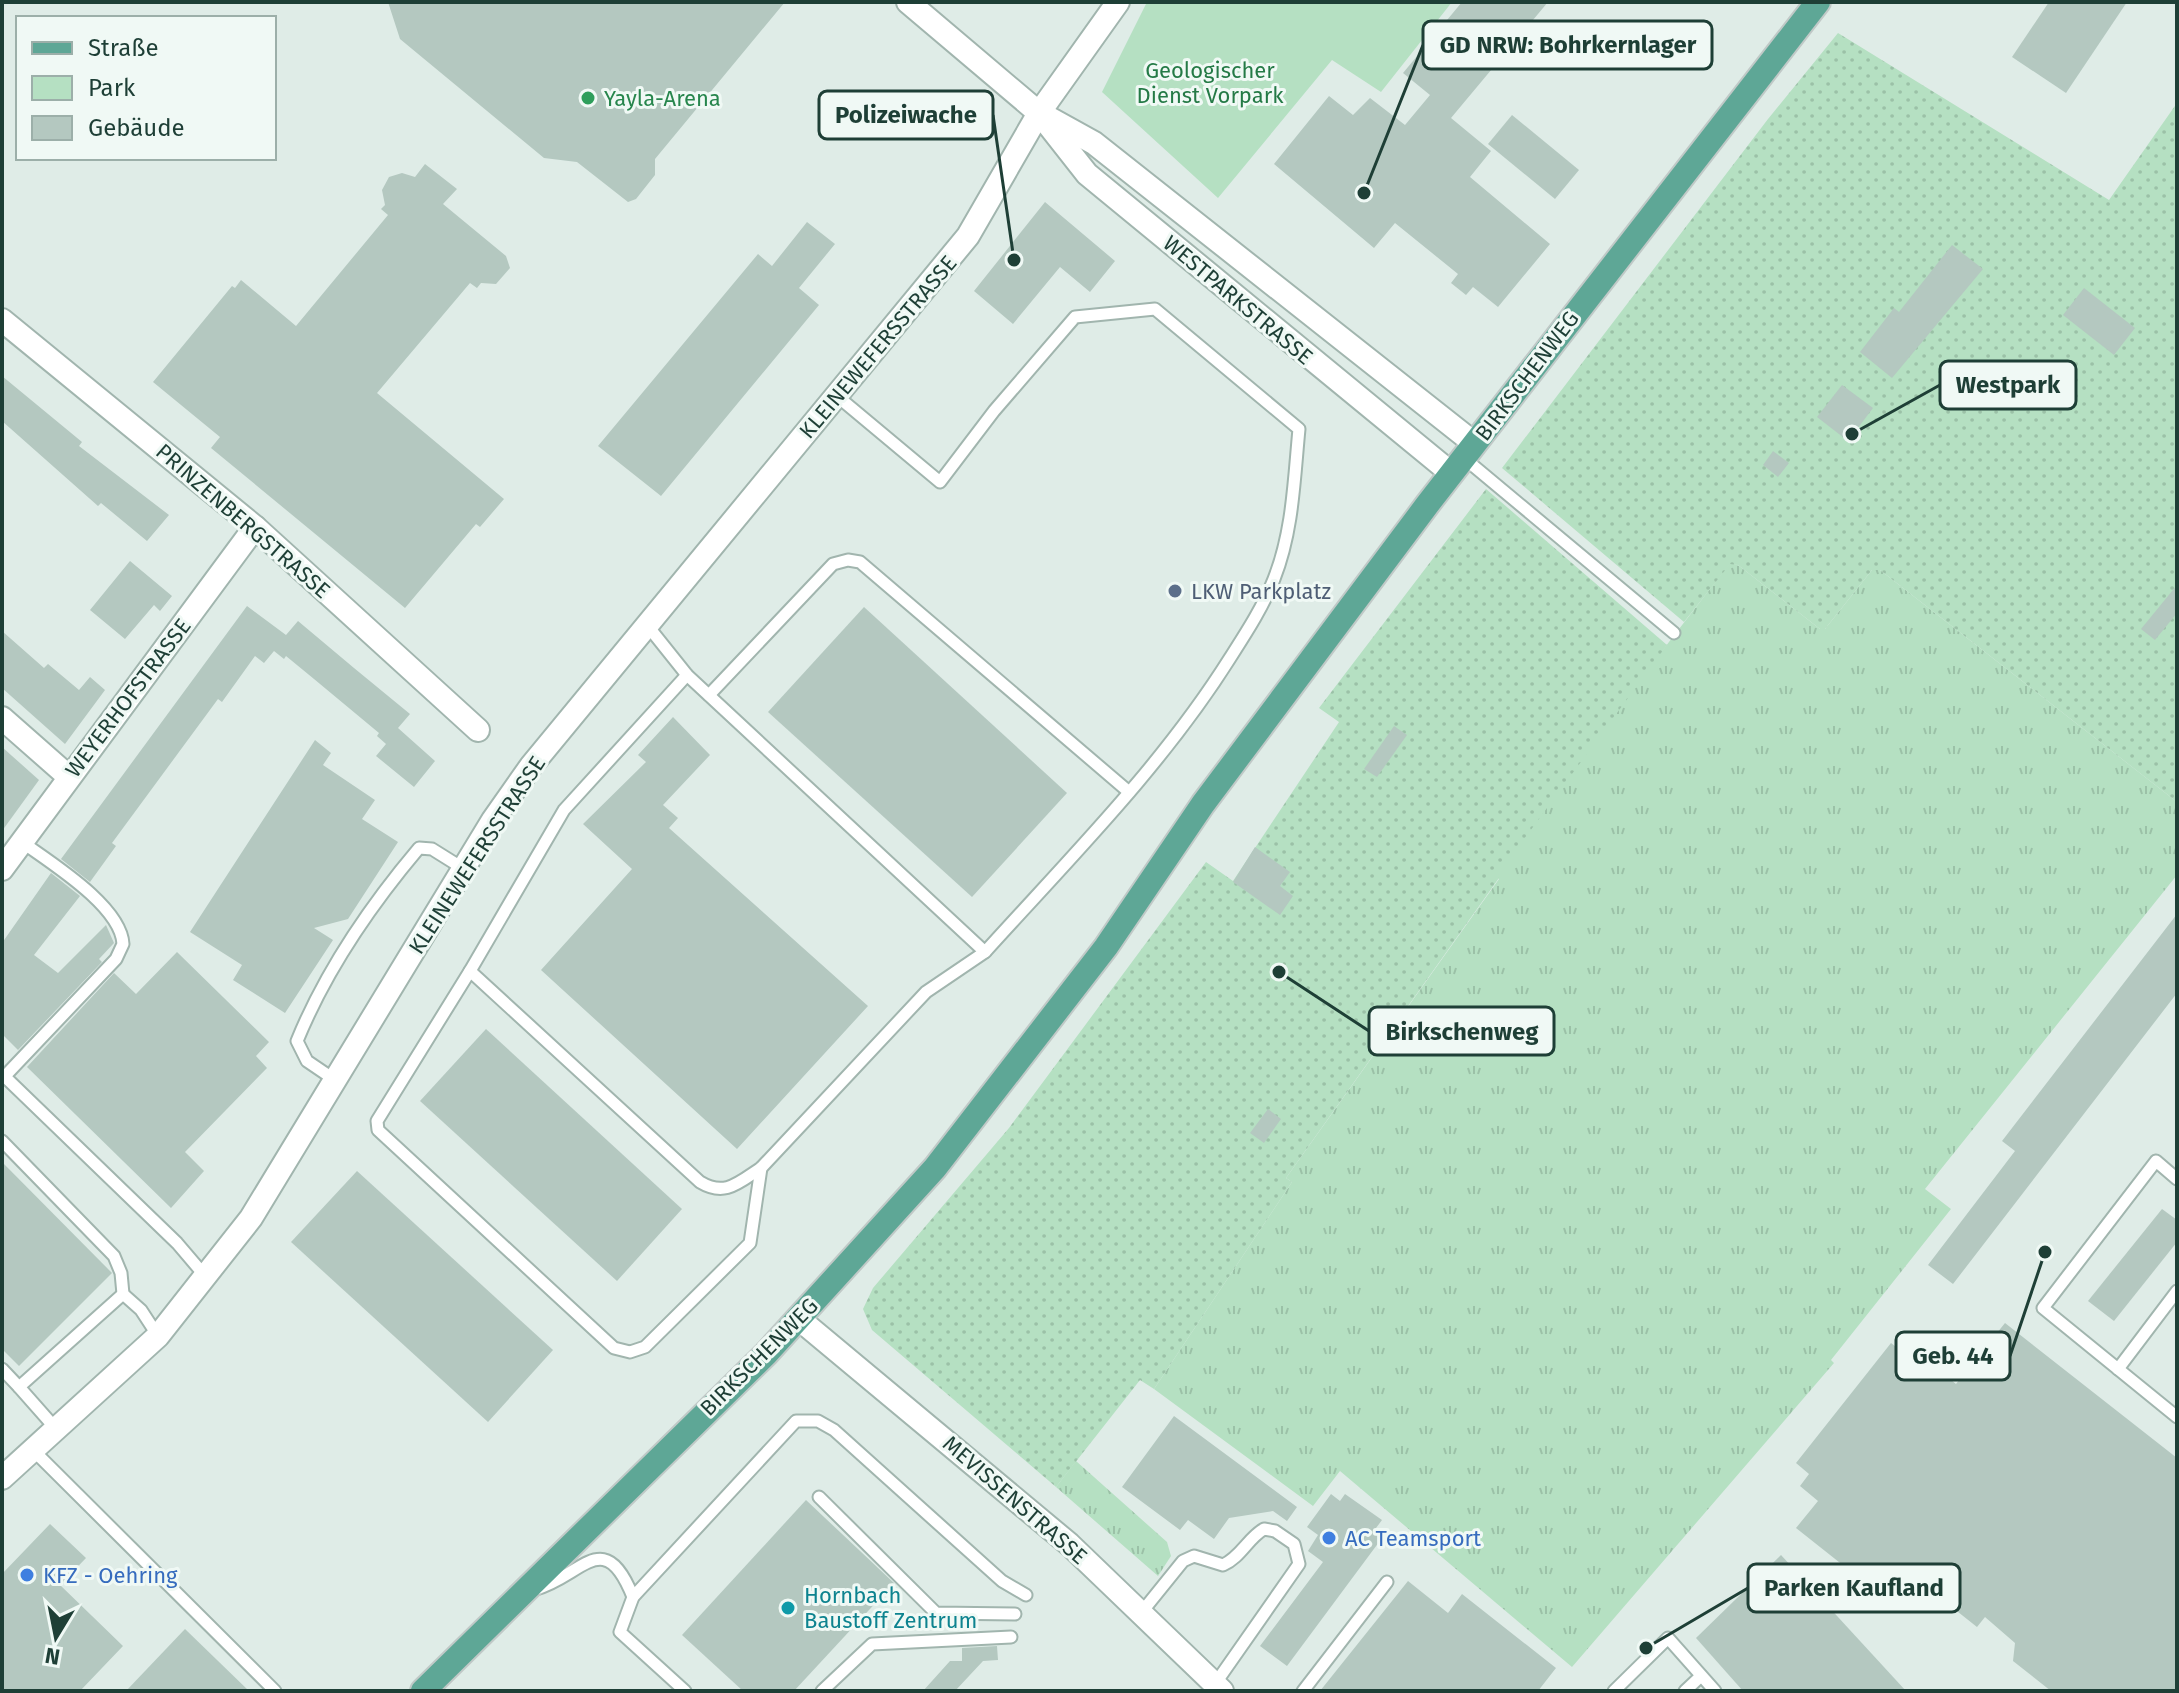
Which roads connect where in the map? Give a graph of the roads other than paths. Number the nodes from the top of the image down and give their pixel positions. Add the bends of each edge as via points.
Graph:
1 (908, 2) edge
2 (1118, 2) edge
3 (1818, 2) edge
4 (1039, 113) junction
5 (2, 320) edge
6 (837, 396) junction
7 (1463, 458) junction
8 (255, 527) junction
9 (647, 625) junction
10 (1674, 633) dead end
11 (687, 675) junction
12 (709, 695) junction
13 (2, 718) edge
14 (478, 730) dead end
15 (69, 777) junction
16 (1129, 792) junction
17 (22, 842) junction
18 (2, 869) edge
19 (464, 869) junction
20 (985, 952) junction
21 (470, 971) junction
22 (3, 1075) edge
23 (335, 1080) junction
24 (2, 1141) edge
25 (761, 1168) junction
26 (2177, 1179) edge
27 (206, 1278) junction
28 (2177, 1291) edge
29 (123, 1294) junction
30 (799, 1319) junction
31 (158, 1336) junction
32 (2, 1369) edge
33 (2118, 1369) junction
34 (19, 1387) junction
35 (2177, 1417) edge
36 (57, 1430) junction
37 (34, 1451) junction
38 (2, 1478) edge
39 (819, 1497) dead end
40 (1387, 1582) dead end
41 (520, 1593) junction
42 (1026, 1595) dead end
43 (633, 1597) junction
44 (1141, 1613) junction
45 (1015, 1614) dead end
46 (1011, 1637) dead end
47 (1701, 1676) junction
48 (1218, 1688) edge
49 (275, 1691) edge
50 (423, 1691) edge
51 (685, 1691) edge
52 (822, 1691) edge
53 (1303, 1691) edge
54 (1614, 1691) edge
55 (1685, 1691) edge
56 (1715, 1691) edge

1 - 4 street, WESTPARKSTRASSE
2 - 4 street, KLEINEWEFERSSTRASSE
3 - 7 main road, BIRKSCHENWEG
4 - 6 street, KLEINEWEFERSSTRASSE via 968,236
4 - 7 street, WESTPARKSTRASSE via 1094,143
4 - 7 street, WESTPARKSTRASSE via 1087,174
5 - 8 street, PRINZENBERGSTRASSE
6 - 9 street, KLEINEWEFERSSTRASSE
6 - 16 lane via 940,482 1075,317 1155,309 1299,429 1290,528 1274,579 1202,703
7 - 10 lane
7 - 30 main road, BIRKSCHENWEG via 1203,804 1106,947 990,1100
8 - 14 street, PRINZENBERGSTRASSE
8 - 15 street, WEYERHOFSTRASSE
9 - 11 lane
9 - 19 street, KLEINEWEFERSSTRASSE via 531,766
11 - 12 lane
11 - 21 lane via 564,810
12 - 16 lane via 833,564 860,562
12 - 20 lane
13 - 15 street
15 - 17 street, WEYERHOFSTRASSE
16 - 20 lane
17 - 18 street, WEYERHOFSTRASSE
17 - 22 lane via 80,883 118,926 123,944 116,959
19 - 23 street, KLEINEWEFERSSTRASSE
19 - 23 lane via 432,849 419,848 325,979 297,1041 307,1061
20 - 25 lane via 926,992
21 - 25 lane via 700,1182 714,1190 729,1189
21 - 25 lane via 377,1121 378,1130 614,1348 630,1352 645,1347 750,1243
22 - 27 lane via 177,1243
23 - 27 street, KLEINEWEFERSSTRASSE via 251,1218
24 - 29 lane via 114,1256
26 - 33 lane via 2156,1161 2043,1308
27 - 31 street, KLEINEWEFERSSTRASSE
28 - 33 lane
29 - 31 lane
29 - 34 lane
30 - 41 main road, BIRKSCHENWEG
30 - 44 street, MEVISSENSTRASSE via 1069,1544
31 - 36 street, KLEINEWEFERSSTRASSE
32 - 34 lane
33 - 35 lane
34 - 36 lane
36 - 37 street, KLEINEWEFERSSTRASSE
37 - 38 street, KLEINEWEFERSSTRASSE
37 - 49 lane
39 - 45 lane via 936,1613
40 - 53 lane
41 - 43 lane via 559,1583 585,1561 601,1558 618,1567
41 - 50 main road, BIRKSCHENWEG
42 - 43 lane via 1002,1581 834,1430 818,1421 796,1421
43 - 51 lane via 620,1632
44 - 48 street, MEVISSENSTRASSE
44 - 48 lane via 1183,1561 1194,1556 1223,1565 1234,1561 1264,1529 1294,1544 1299,1564
46 - 52 lane via 872,1644
47 - 54 lane via 1668,1638
47 - 55 lane
47 - 56 lane

